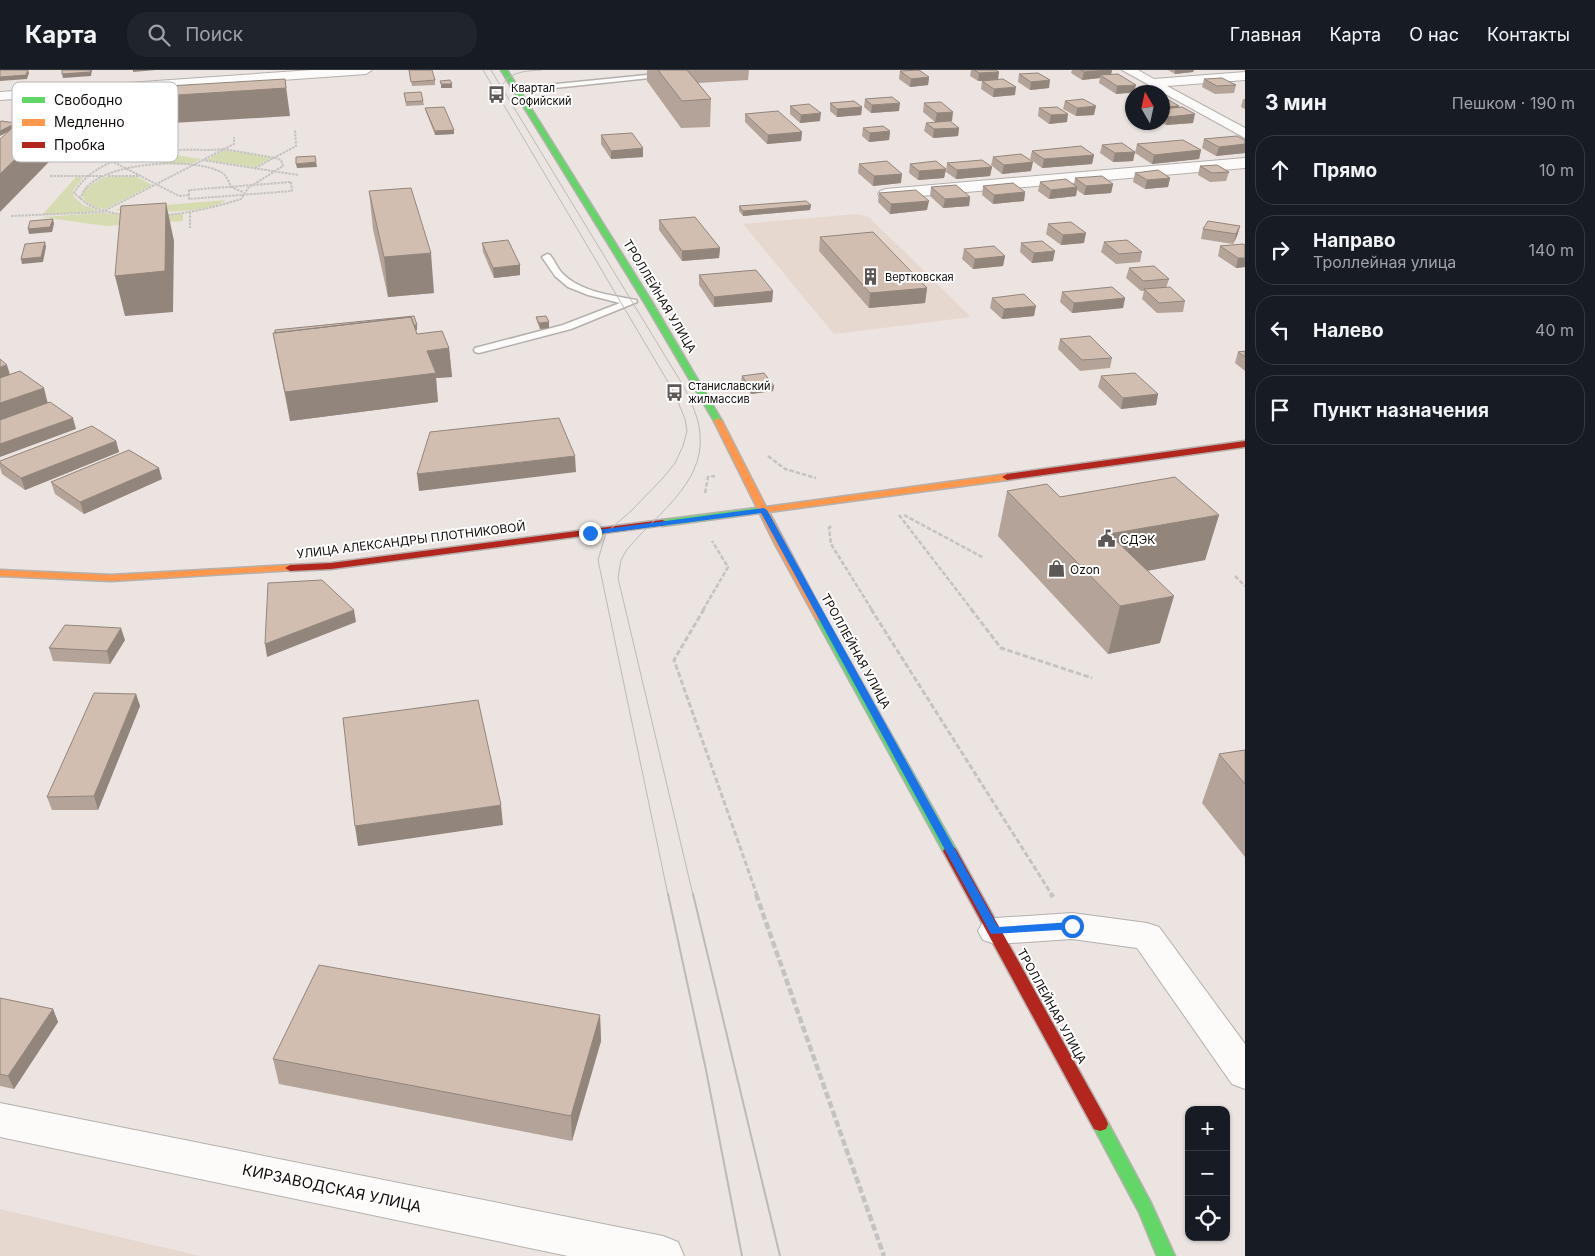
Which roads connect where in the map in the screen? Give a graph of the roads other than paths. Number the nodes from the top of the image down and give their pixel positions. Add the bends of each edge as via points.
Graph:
1 (366, 70) edge
2 (504, 70) edge
3 (1128, 70) edge
4 (679, 74) edge
5 (1245, 76) edge
6 (1152, 83) junction
7 (178, 84) edge
8 (516, 90) junction
9 (1245, 134) edge
10 (1245, 163) edge
11 (886, 194) edge
12 (547, 257) dead end
13 (632, 302) junction
14 (648, 302) junction
15 (479, 350) dead end
16 (1245, 444) edge
17 (764, 510) junction
18 (0, 574) edge
19 (995, 931) junction
20 (1245, 1073) edge
21 (0, 1120) edge
22 (664, 1256) edge
23 (1166, 1256) edge

1 - 7 street
2 - 8 main road, ТРОЛЛЕЙНАЯ УЛИЦА
3 - 6 street
4 - 8 lane
5 - 6 street
6 - 9 street
8 - 14 main road, ТРОЛЛЕЙНАЯ УЛИЦА
10 - 11 street
12 - 13 lane via 566,281 593,293
13 - 14 lane
13 - 15 lane via 567,327
14 - 17 main road, ТРОЛЛЕЙНАЯ УЛИЦА via 711,407
16 - 17 main road, УЛИЦА АЛЕКСАНДРЫ ПЛОТНИКОВОЙ
17 - 18 main road, УЛИЦА АЛЕКСАНДРЫ ПЛОТНИКОВОЙ via 331,566 111,578
17 - 19 main road, ТРОЛЛЕЙНАЯ УЛИЦА
19 - 20 street via 1072,926 1147,936
19 - 23 main road, ТРОЛЛЕЙНАЯ УЛИЦА via 1144,1208
21 - 22 street, КИРЗАВОДСКАЯ УЛИЦА

